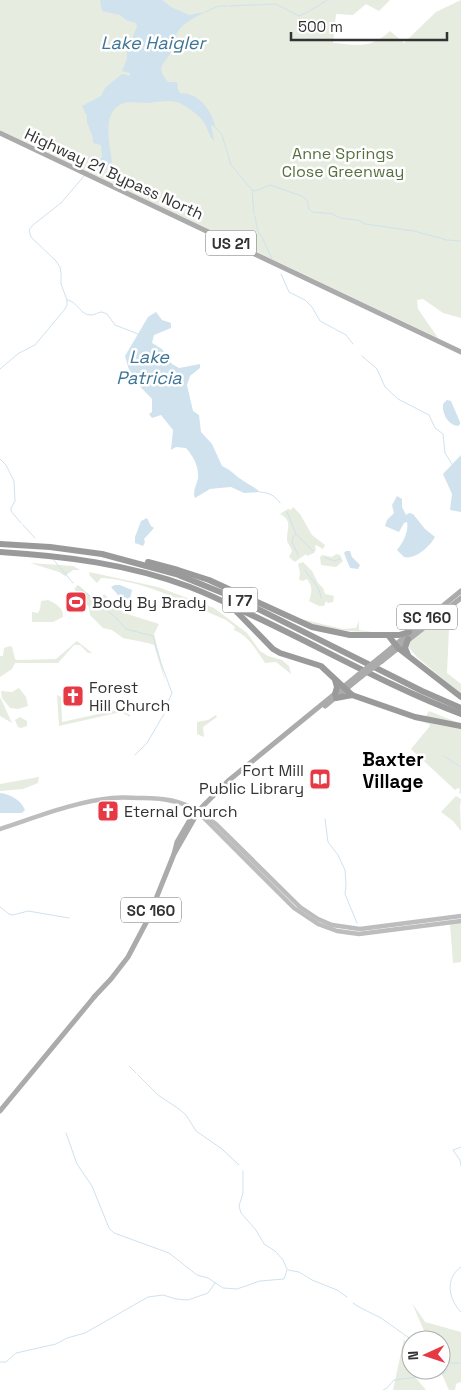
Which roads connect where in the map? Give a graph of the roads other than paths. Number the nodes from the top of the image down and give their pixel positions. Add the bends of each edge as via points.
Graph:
1 (0, 134) edge
2 (461, 352) edge
3 (0, 544) edge
4 (0, 552) edge
5 (112, 557) junction
6 (461, 591) edge
7 (461, 598) edge
8 (229, 604) junction
9 (388, 635) junction
10 (409, 635) junction
11 (396, 646) junction
12 (411, 658) junction
13 (334, 679) junction
14 (345, 688) junction
15 (352, 695) junction
16 (336, 696) junction
17 (461, 696) edge
18 (461, 708) edge
19 (461, 714) edge
20 (461, 726) edge
21 (198, 812) junction
22 (0, 829) edge
23 (461, 916) edge
24 (461, 921) edge
25 (0, 1111) edge

1 - 2 main road, Highway 21 Bypass North / US 21
3 - 5 highway, I 77 via 50,547
4 - 8 highway, I 77 via 100,562 190,587
5 - 9 highway via 193,574 312,627 345,634
5 - 18 highway, I 77 via 176,574 219,591
6 - 10 main road, SC 160
7 - 10 main road, SC 160
8 - 13 highway via 273,649 321,666
8 - 19 highway, I 77
9 - 10 highway
9 - 11 highway
10 - 11 main road, SC 160
10 - 12 highway via 405,648
11 - 12 highway
11 - 14 main road, bridge
12 - 17 highway
13 - 14 highway
13 - 16 highway
14 - 15 highway
14 - 16 main road
15 - 16 highway
15 - 20 highway via 415,717
16 - 21 main road, SC 160 via 228,782
21 - 22 main road via 168,800 112,798 87,802
21 - 23 main road via 210,819 300,907 332,925 360,929
21 - 24 main road via 294,908 318,924 342,932 364,933
21 - 25 main road, SC 160 via 174,854 147,921 128,955

